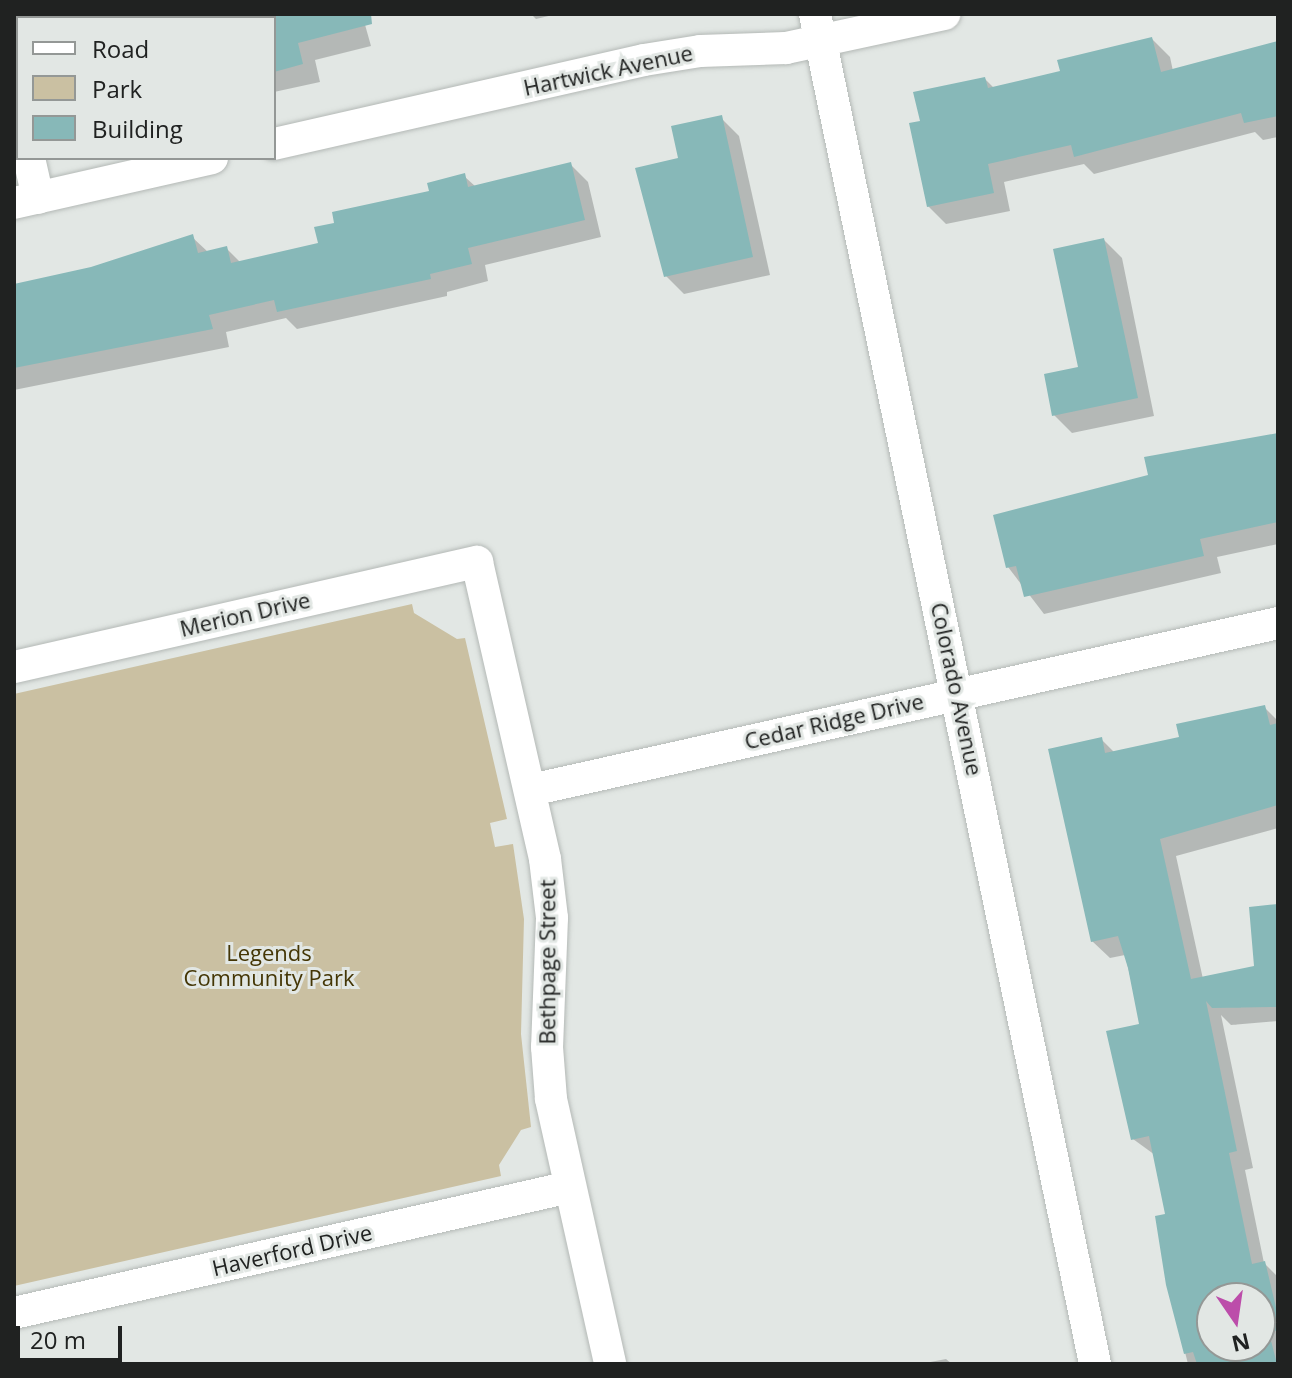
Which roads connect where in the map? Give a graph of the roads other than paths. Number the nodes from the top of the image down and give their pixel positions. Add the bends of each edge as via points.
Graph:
1 (944, 14) edge
2 (818, 28) edge
3 (276, 144) edge
4 (29, 160) edge
5 (203, 160) edge
6 (26, 200) edge
7 (477, 562) joint
8 (1278, 623) edge
9 (14, 667) edge
10 (958, 694) junction
11 (531, 790) junction
12 (570, 1187) junction
13 (14, 1313) edge
14 (610, 1364) edge
15 (1095, 1364) edge

1 - 2 street, Hartwick Avenue
2 - 3 street, Hartwick Avenue via 658,57
2 - 10 street, Colorado Avenue
4 - 6 street
5 - 6 street
7 - 9 street, Merion Drive
7 - 11 street, Bethpage Street
8 - 10 street, Cedar Ridge Drive
10 - 11 street, Cedar Ridge Drive
10 - 15 street, Colorado Avenue
11 - 12 street, Bethpage Street via 552,918 550,1086
12 - 13 street, Haverford Drive
12 - 14 street, Bethpage Street

